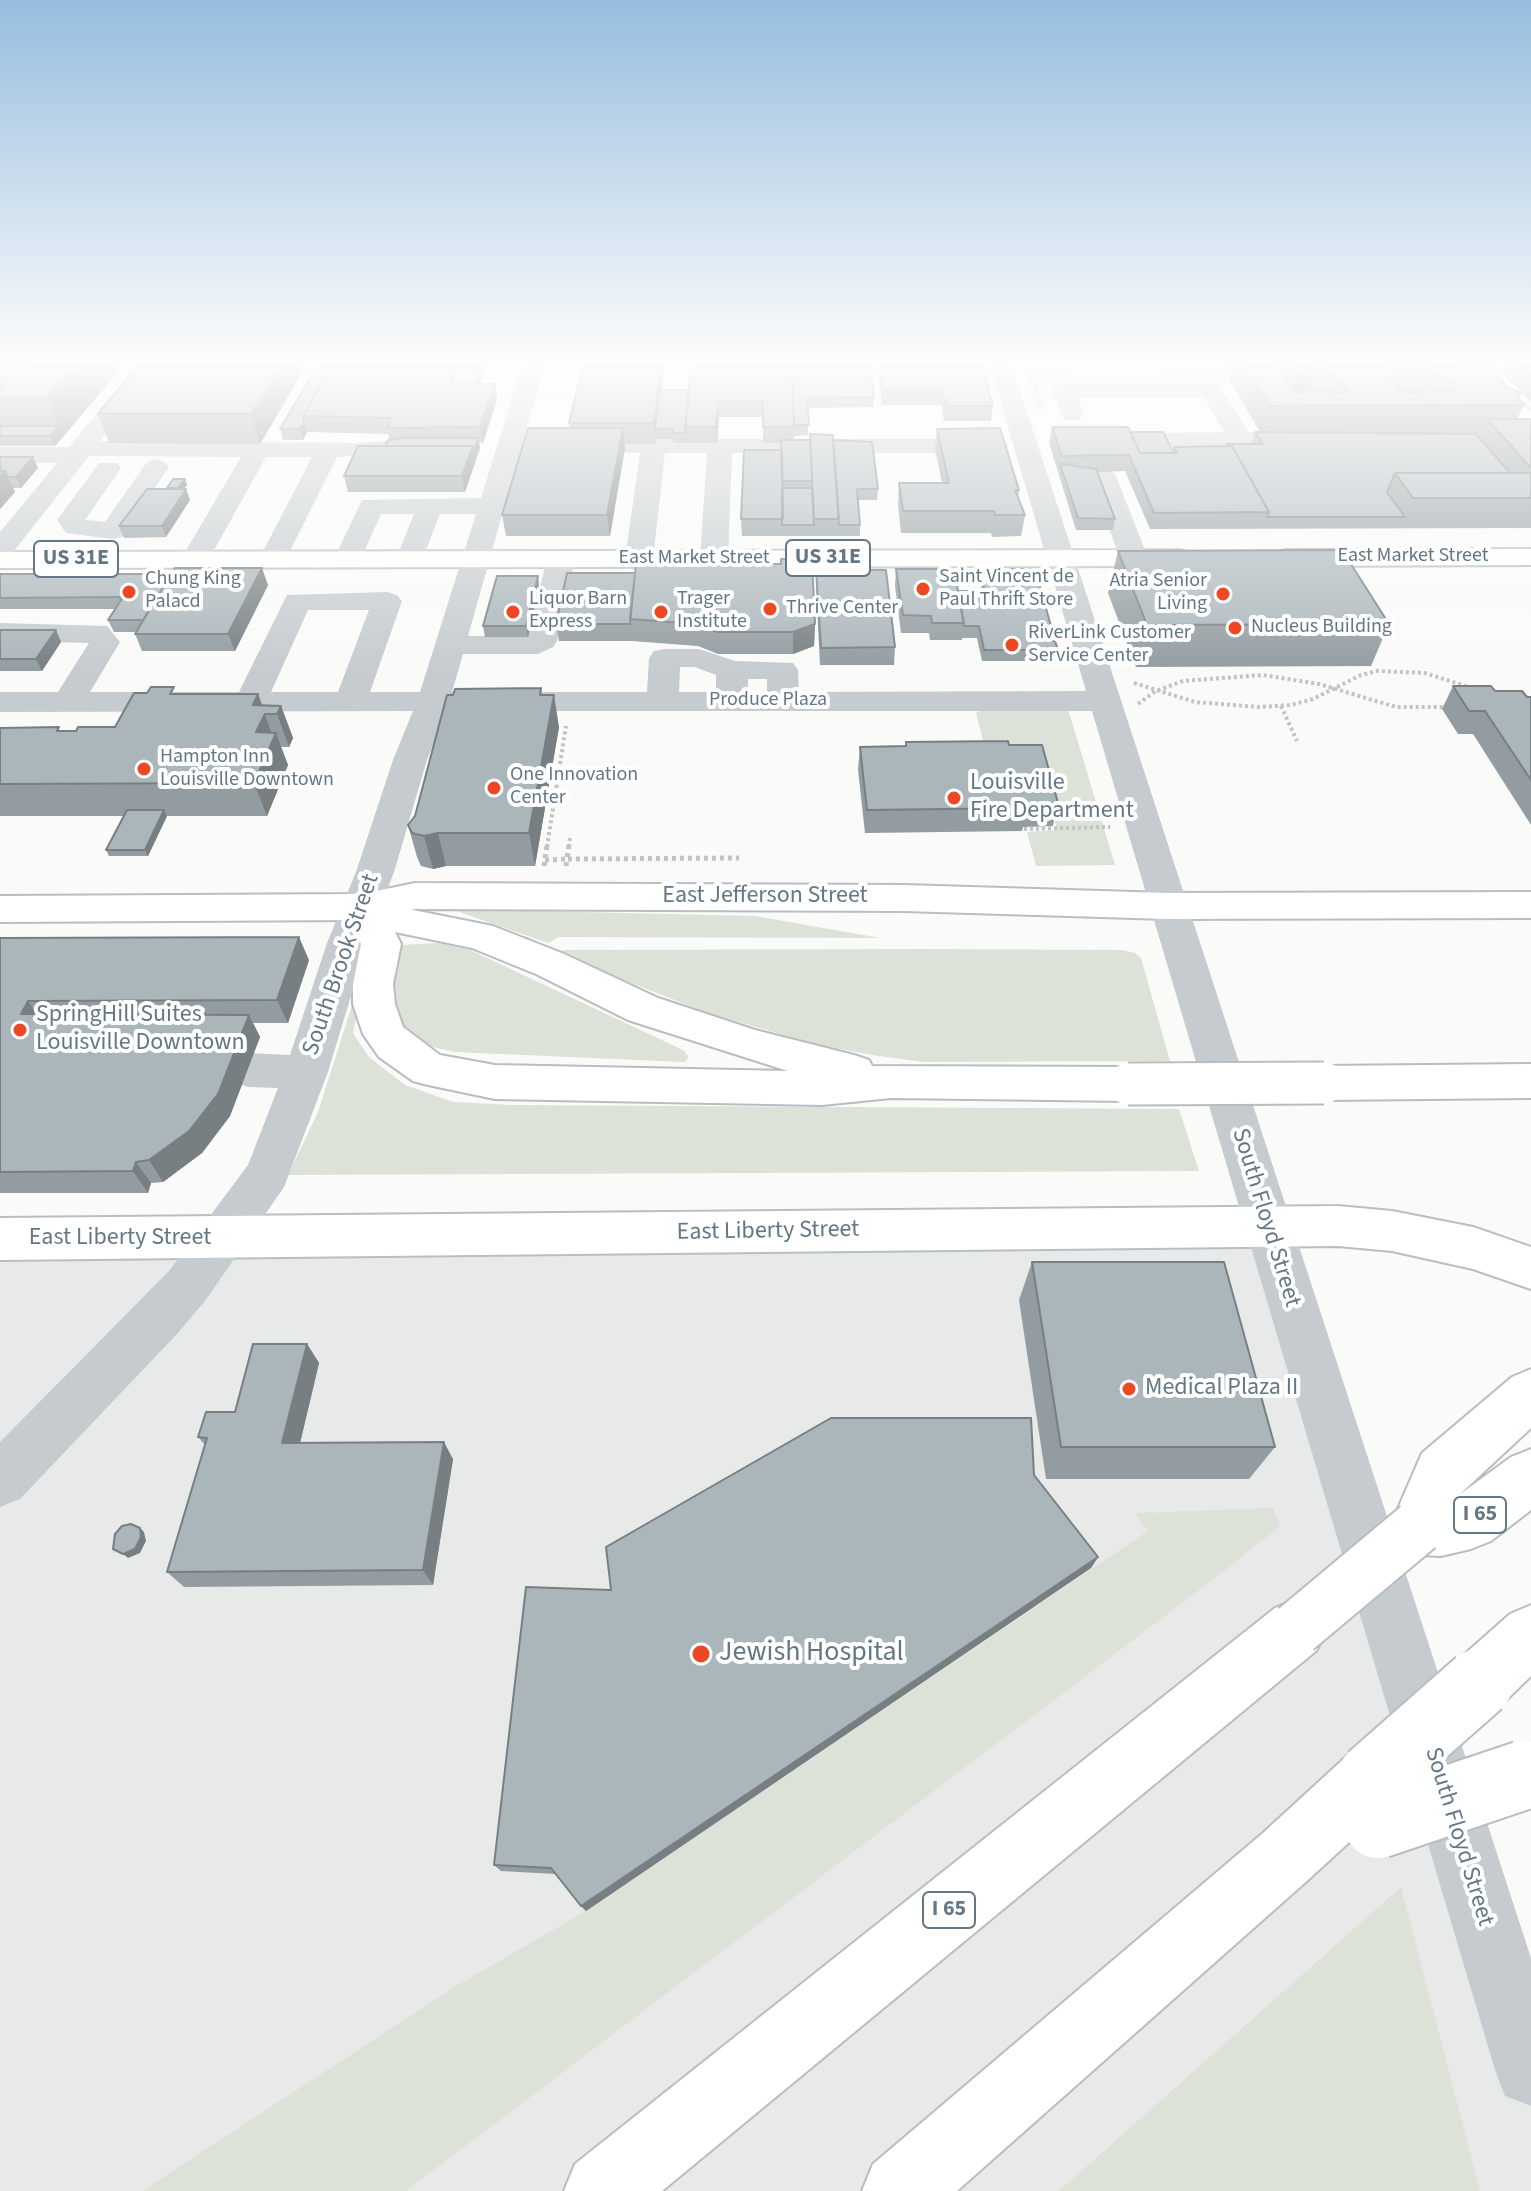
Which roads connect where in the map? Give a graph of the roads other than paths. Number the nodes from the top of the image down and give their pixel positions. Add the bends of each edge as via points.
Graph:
1 (66, 468) edge
2 (108, 468) edge
3 (155, 468) edge
4 (246, 468) edge
5 (319, 468) edge
6 (503, 468) edge
7 (650, 468) edge
8 (719, 468) edge
9 (1034, 468) edge
10 (1103, 476) edge
11 (430, 506) junction
12 (492, 506) junction
13 (112, 531) junction
14 (0, 550) edge
15 (1531, 557) edge
16 (1059, 558) junction
17 (1134, 558) junction
18 (1202, 558) edge
19 (1263, 558) edge
20 (91, 559) junction
21 (195, 559) junction
22 (273, 559) junction
23 (348, 559) junction
24 (410, 559) junction
25 (476, 559) junction
26 (561, 559) junction
27 (639, 559) junction
28 (714, 559) junction
29 (0, 560) edge
30 (0, 632) edge
31 (450, 645) junction
32 (518, 645) junction
33 (1020, 669) edge
34 (732, 686) junction
35 (1102, 697) junction
36 (505, 701) junction
37 (662, 701) junction
38 (1028, 701) junction
39 (0, 702) edge
40 (68, 702) junction
41 (250, 702) junction
42 (350, 702) junction
43 (433, 702) junction
44 (1531, 905) edge
45 (1167, 906) junction
46 (362, 907) junction
47 (0, 909) edge
48 (248, 1070) dead end
49 (306, 1072) junction
50 (891, 1081) junction
51 (1531, 1081) edge
52 (1268, 1227) junction
53 (0, 1239) edge
54 (221, 1239) junction
55 (1531, 1268) edge
56 (1531, 1394) edge
57 (1531, 1476) edge
58 (0, 1480) edge
59 (1418, 1527) junction
60 (1531, 1635) edge
61 (1528, 1775) edge
62 (1374, 1801) junction
63 (1531, 2070) edge
64 (602, 2191) edge
65 (900, 2191) edge

1 - 14 street
2 - 13 street via 71,523
3 - 13 street
4 - 21 street
5 - 22 street
6 - 12 street, South Brook Street
7 - 27 street
8 - 28 street
9 - 16 street, South Floyd Street
10 - 17 street
11 - 12 street
11 - 23 street via 371,506
11 - 24 street
12 - 25 street, South Brook Street
13 - 20 street
15 - 19 main road, East Market Street
16 - 17 main road, East Market Street / US 31E
16 - 28 main road, East Market Street / US 31E
16 - 35 street, South Floyd Street
17 - 18 main road, East Market Street / US 31E
20 - 21 main road, East Market Street / US 31E
20 - 29 main road, East Market Street / US 31E
21 - 22 main road, East Market Street / US 31E
22 - 23 main road, East Market Street / US 31E
23 - 24 main road, East Market Street / US 31E
24 - 25 main road, East Market Street / US 31E
25 - 26 main road, East Market Street / US 31E
25 - 31 street, South Brook Street
26 - 27 main road, East Market Street / US 31E
26 - 32 street via 542,641
27 - 28 main road, East Market Street / US 31E
30 - 40 street via 96,632 105,642
31 - 32 street
31 - 43 street, South Brook Street
32 - 36 street
33 - 38 street
34 - 37 street, Produce Plaza
34 - 37 street via 699,658 665,658
34 - 38 street, Produce Plaza via 784,701
35 - 38 street, Produce Plaza
35 - 45 street, South Floyd Street
36 - 37 street, Produce Plaza
36 - 43 street, Produce Plaza
39 - 40 street, Produce Plaza
40 - 41 street, Produce Plaza
41 - 42 street, Produce Plaza
41 - 42 street via 297,601 387,601
42 - 43 street, Produce Plaza
43 - 46 street, South Brook Street
44 - 45 main road, East Jefferson Street
45 - 46 main road, East Jefferson Street via 904,898 415,896
45 - 52 street, South Floyd Street
46 - 47 main road, East Jefferson Street
46 - 49 street, South Brook Street
46 - 50 main road via 409,923 479,936 643,1009 752,1045
46 - 50 main road via 381,944 373,984 379,1023 394,1046 428,1069 495,1082 822,1088
48 - 49 street
49 - 54 street, South Brook Street via 268,1174
50 - 51 main road, bridge
52 - 54 main road, East Liberty Street
52 - 55 main road, East Liberty Street via 1392,1231 1473,1248
52 - 63 street, South Floyd Street
53 - 54 main road, East Liberty Street
54 - 58 street, South Brook Street via 158,1319
56 - 59 main road via 1441,1472
57 - 59 main road, I 65 via 1471,1521
59 - 64 main road, I 65, bridge
60 - 62 main road, bridge via 1479,1683
61 - 62 main road, bridge
62 - 65 main road via 1286,1856

